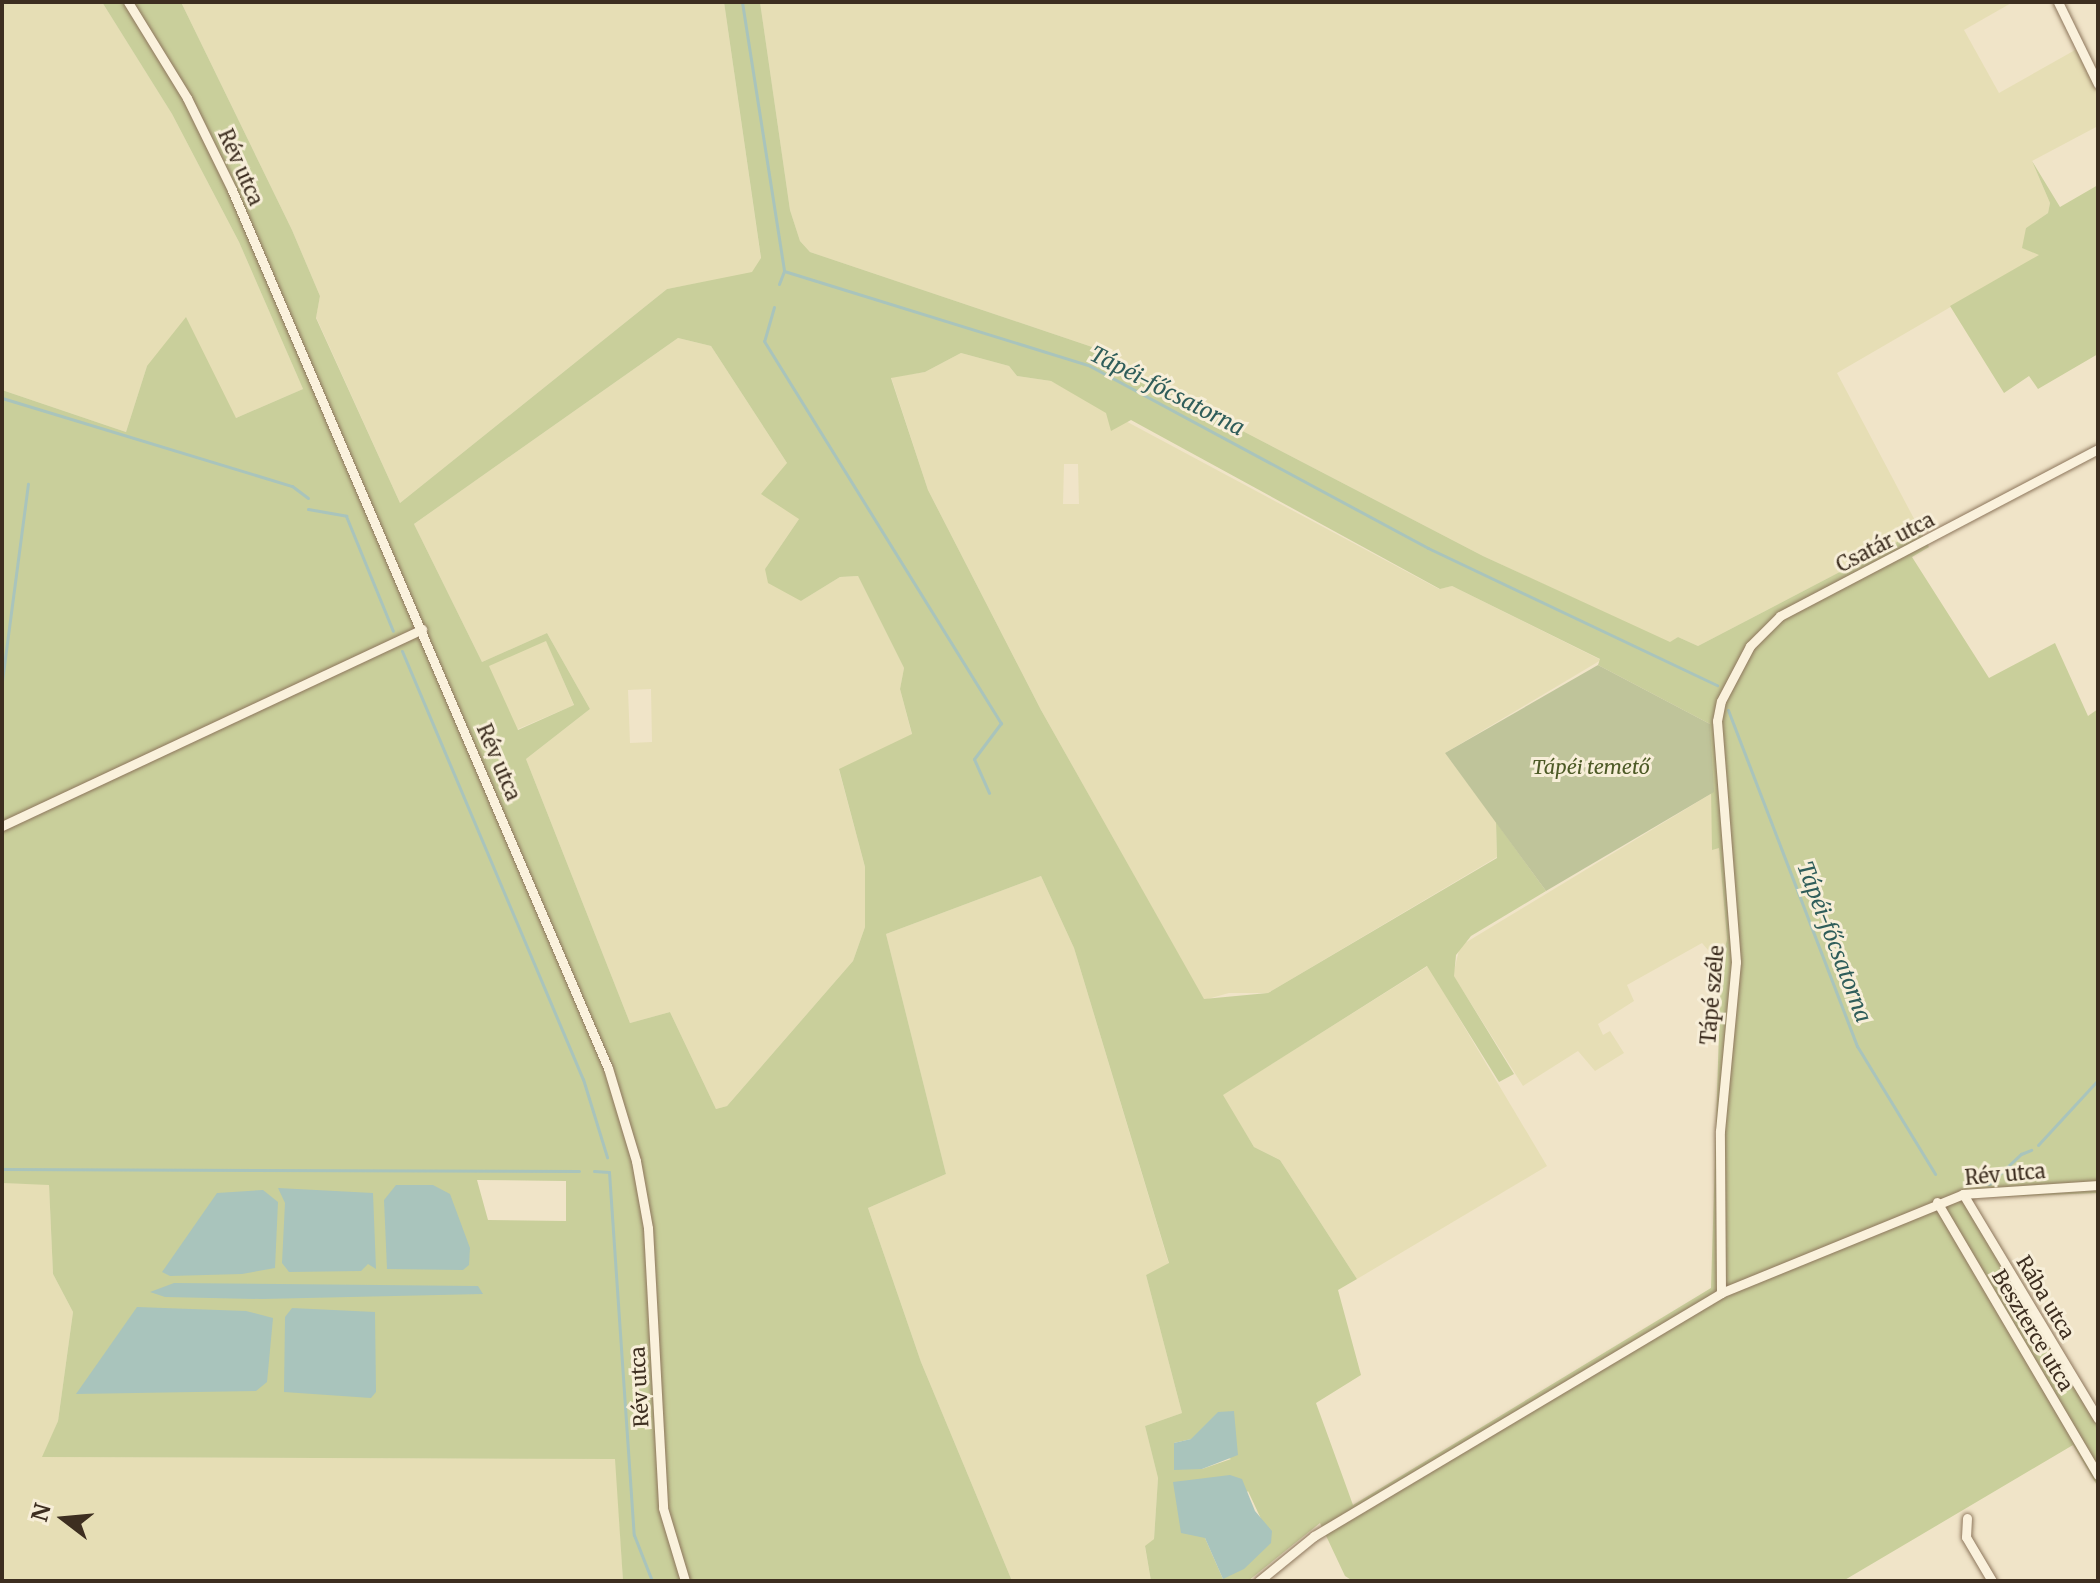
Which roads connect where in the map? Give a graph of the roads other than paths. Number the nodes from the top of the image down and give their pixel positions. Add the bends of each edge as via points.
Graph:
1 (128, 2) edge
2 (2058, 2) edge
3 (2098, 84) edge
4 (2098, 449) edge
5 (422, 629) junction
6 (1721, 701) joint
7 (2, 826) edge
8 (2098, 1185) edge
9 (1963, 1194) junction
10 (1937, 1202) junction
11 (1721, 1293) junction
12 (2098, 1419) edge
13 (2098, 1475) edge
14 (1967, 1518) dead end
15 (685, 1581) edge
16 (1259, 1581) edge
17 (1992, 1581) edge

1 - 5 street, Rév utca via 210,142
2 - 3 street
4 - 6 street, Csatár utca via 1780,616 1750,646
5 - 7 street
5 - 15 street, Rév utca via 553,934 624,1116 648,1228 664,1516
6 - 11 street, Tápé széle via 1717,721 1736,962 1720,1131
8 - 9 street, Rév utca
9 - 10 street, Rév utca
9 - 12 street, Rába utca
10 - 11 street, Rév utca
10 - 13 street, Beszterce utca
11 - 16 street, Rév utca via 1314,1536
14 - 17 street via 1966,1537

